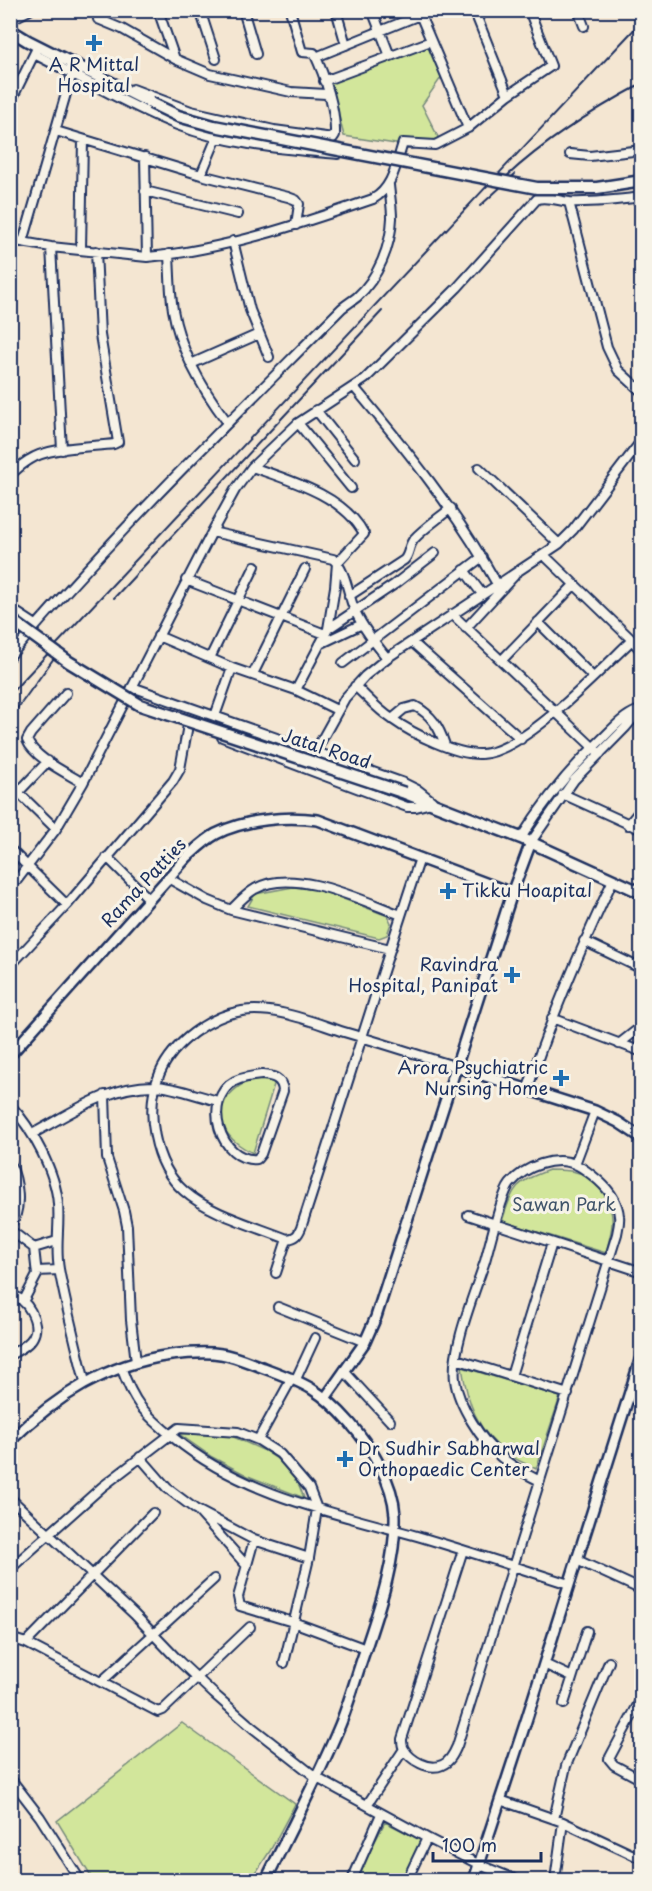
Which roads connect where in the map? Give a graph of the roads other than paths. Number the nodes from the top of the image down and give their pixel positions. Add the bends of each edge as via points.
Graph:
1 (30, 10) edge
2 (122, 10) edge
3 (158, 10) edge
4 (201, 10) edge
5 (243, 10) edge
6 (290, 10) edge
7 (336, 10) edge
8 (372, 10) edge
9 (432, 10) edge
10 (474, 10) edge
11 (530, 10) edge
12 (578, 10) edge
13 (419, 13) edge
14 (10, 20) edge
15 (584, 26) dead end
16 (10, 30) edge
17 (381, 31) junction
18 (10, 39) edge
19 (431, 40) junction
20 (346, 45) junction
21 (36, 50) junction
22 (256, 54) dead end
23 (390, 56) junction
24 (316, 57) junction
25 (175, 59) junction
26 (216, 59) dead end
27 (72, 73) junction
28 (324, 81) junction
29 (114, 84) junction
30 (508, 95) junction
31 (330, 98) junction
32 (10, 103) edge
33 (468, 128) junction
34 (56, 131) junction
35 (217, 137) junction
36 (83, 140) junction
37 (642, 150) edge
38 (570, 154) dead end
39 (145, 157) junction
40 (396, 164) junction
41 (201, 174) junction
42 (642, 181) edge
43 (389, 185) junction
44 (145, 191) junction
45 (642, 196) edge
46 (569, 202) junction
47 (238, 214) dead end
48 (296, 225) junction
49 (10, 240) edge
50 (233, 241) junction
51 (23, 242) junction
52 (51, 247) junction
53 (81, 249) junction
54 (96, 251) junction
55 (170, 254) junction
56 (147, 257) junction
57 (259, 334) junction
58 (269, 357) dead end
59 (191, 364) junction
60 (354, 387) junction
61 (642, 392) edge
62 (316, 410) junction
63 (228, 423) junction
64 (298, 423) junction
65 (642, 440) edge
66 (62, 450) junction
67 (355, 459) dead end
68 (252, 467) junction
69 (479, 468) dead end
70 (10, 475) edge
71 (351, 488) dead end
72 (451, 508) junction
73 (212, 532) junction
74 (559, 544) junction
75 (435, 554) dead end
76 (544, 555) junction
77 (482, 557) junction
78 (337, 563) junction
79 (255, 566) dead end
80 (305, 569) dead end
81 (521, 569) junction
82 (464, 570) junction
83 (186, 580) junction
84 (497, 584) junction
85 (574, 585) junction
86 (482, 594) junction
87 (349, 596) junction
88 (238, 600) junction
89 (10, 608) edge
90 (355, 611) junction
91 (452, 614) junction
92 (282, 616) junction
93 (10, 619) edge
94 (538, 622) junction
95 (362, 624) junction
96 (36, 625) junction
97 (466, 628) junction
98 (326, 631) junction
99 (158, 636) junction
100 (632, 640) junction
101 (372, 641) junction
102 (412, 642) junction
103 (319, 645) junction
104 (642, 652) edge
105 (10, 656) edge
106 (210, 657) junction
107 (387, 658) junction
108 (502, 660) junction
109 (343, 663) dead end
110 (232, 668) junction
111 (253, 674) junction
112 (593, 677) junction
113 (355, 686) junction
114 (132, 687) junction
115 (296, 690) junction
116 (66, 693) dead end
117 (123, 703) junction
118 (337, 710) junction
119 (640, 710) edge
120 (555, 711) junction
121 (215, 716) junction
122 (392, 719) junction
123 (188, 725) junction
124 (521, 739) junction
125 (445, 745) junction
126 (593, 747) junction
127 (315, 752) junction
128 (600, 754) junction
129 (48, 761) junction
130 (83, 783) junction
131 (18, 792) junction
132 (563, 794) junction
133 (10, 801) edge
134 (433, 802) junction
135 (642, 808) edge
136 (628, 825) junction
137 (56, 829) junction
138 (642, 830) edge
139 (526, 840) junction
140 (10, 849) edge
141 (107, 857) junction
142 (420, 858) junction
143 (29, 865) junction
144 (168, 878) junction
145 (17, 880) dead end
146 (613, 880) junction
147 (512, 893) junction
148 (642, 893) edge
149 (149, 899) junction
150 (67, 905) junction
151 (231, 910) junction
152 (401, 915) junction
153 (584, 941) junction
154 (390, 949) junction
155 (10, 966) edge
156 (642, 969) edge
157 (552, 1018) junction
158 (642, 1026) edge
159 (363, 1037) junction
160 (619, 1044) junction
161 (642, 1052) edge
162 (10, 1055) edge
163 (457, 1066) junction
164 (157, 1085) junction
165 (528, 1088) junction
166 (105, 1095) junction
167 (218, 1101) junction
168 (10, 1106) edge
169 (595, 1111) junction
170 (32, 1134) junction
171 (641, 1136) edge
172 (10, 1163) edge
173 (575, 1164) junction
174 (13, 1182) edge
175 (468, 1215) dead end
176 (496, 1225) junction
177 (10, 1226) edge
178 (10, 1230) edge
179 (287, 1239) junction
180 (57, 1241) junction
181 (552, 1243) junction
182 (34, 1248) junction
183 (609, 1261) junction
184 (59, 1270) junction
185 (38, 1271) junction
186 (642, 1272) edge
187 (276, 1273) dead end
188 (10, 1295) edge
189 (24, 1300) junction
190 (278, 1308) dead end
191 (315, 1338) dead end
192 (365, 1342) junction
193 (642, 1354) edge
194 (10, 1355) edge
195 (456, 1359) junction
196 (136, 1362) junction
197 (120, 1367) junction
198 (344, 1371) junction
199 (511, 1376) junction
200 (294, 1378) junction
201 (85, 1382) junction
202 (568, 1394) junction
203 (327, 1397) junction
204 (390, 1421) dead end
205 (170, 1435) junction
206 (258, 1440) junction
207 (10, 1441) edge
208 (140, 1457) junction
209 (540, 1481) junction
210 (10, 1498) edge
211 (195, 1509) junction
212 (317, 1509) junction
213 (153, 1513) dead end
214 (395, 1530) junction
215 (49, 1533) junction
216 (254, 1540) junction
217 (463, 1550) junction
218 (309, 1558) junction
219 (577, 1560) junction
220 (247, 1566) junction
221 (514, 1566) junction
222 (10, 1569) edge
223 (93, 1575) junction
224 (214, 1579) dead end
225 (569, 1584) junction
226 (642, 1590) edge
227 (293, 1622) junction
228 (250, 1627) dead end
229 (587, 1631) dead end
230 (154, 1635) junction
231 (10, 1638) edge
232 (26, 1643) junction
233 (366, 1648) junction
234 (609, 1662) dead end
235 (284, 1663) dead end
236 (544, 1664) junction
237 (197, 1677) junction
238 (572, 1677) junction
239 (101, 1682) junction
240 (642, 1697) edge
241 (564, 1704) dead end
242 (638, 1712) edge
243 (404, 1749) junction
244 (10, 1778) edge
245 (317, 1778) junction
246 (642, 1780) edge
247 (500, 1800) junction
248 (367, 1805) junction
249 (381, 1814) junction
250 (559, 1820) junction
251 (427, 1839) junction
252 (641, 1858) edge
253 (480, 1865) junction
254 (505, 1879) edge
255 (80, 1881) edge
256 (266, 1881) edge
257 (352, 1881) edge
258 (407, 1881) edge
259 (474, 1881) edge
260 (517, 1881) edge
261 (555, 1881) edge

1 - 14 street
2 - 25 street via 98,20
3 - 25 street
4 - 26 street
5 - 22 street
6 - 24 street via 302,52 312,51
7 - 20 street
8 - 17 street
9 - 13 street
10 - 30 street
11 - 30 street via 551,66
12 - 15 street
13 - 17 street
13 - 19 street
16 - 21 main road
17 - 20 street
17 - 23 street
18 - 21 main road
19 - 23 street
19 - 33 street
20 - 24 street
21 - 27 street
21 - 29 main road
21 - 32 street
23 - 28 street
24 - 28 street
25 - 31 street via 210,74 291,92 326,94
27 - 34 street
27 - 35 street via 177,125
28 - 31 street
29 - 31 street via 191,111 330,138 335,135 336,125
29 - 42 main road, bridge via 178,116 214,126 537,188 597,188
30 - 33 street
33 - 40 street via 435,145 403,143
34 - 36 street
34 - 51 street
35 - 40 street
35 - 41 street
36 - 39 street
36 - 53 street
37 - 38 street via 590,156
39 - 41 street
39 - 44 street
40 - 43 street
41 - 48 street via 296,200 300,207
43 - 48 street via 373,199
43 - 63 street via 391,225 377,272 357,297
44 - 47 street
44 - 56 street
45 - 46 street
46 - 60 street via 537,199 440,305
46 - 61 street via 607,347 618,370
48 - 50 street
49 - 51 street
50 - 55 street
50 - 57 street
51 - 52 street
52 - 53 street
52 - 66 street
53 - 54 street
54 - 56 street
54 - 66 street via 100,335 118,440 114,444
55 - 56 street
55 - 59 street via 173,312
57 - 58 street
57 - 59 street
59 - 63 street via 208,398
60 - 62 street
60 - 72 street
62 - 64 street
62 - 67 street
63 - 96 street
64 - 68 street
64 - 71 street
65 - 74 street
66 - 70 street via 30,459
68 - 73 street
68 - 78 street via 326,496 363,531 363,537
69 - 74 street
72 - 77 street
72 - 87 street via 414,539 404,560
73 - 78 street via 328,557
73 - 83 street
74 - 76 street
75 - 90 street
76 - 81 street
76 - 85 street
77 - 82 street
77 - 84 street
78 - 87 street
78 - 98 street
79 - 88 street
80 - 92 street
81 - 84 street
81 - 97 street
82 - 86 street
82 - 101 street
83 - 88 street
83 - 99 street
84 - 86 street
85 - 94 street
85 - 100 street
86 - 91 street
87 - 90 street
88 - 92 street
88 - 106 street
89 - 96 street
90 - 95 street
90 - 98 street
91 - 97 street
91 - 102 street
92 - 98 street
92 - 111 street
93 - 134 main road, Jatal Road, bridge via 69,662 140,705
94 - 108 street
94 - 112 street
95 - 101 street
95 - 103 street
96 - 105 street
97 - 108 street
98 - 103 street
99 - 106 street
99 - 114 street
100 - 104 street
100 - 112 street
101 - 107 street
101 - 109 street
102 - 107 street
102 - 124 street
103 - 115 street
106 - 110 street
107 - 113 street
108 - 120 street
110 - 111 street
110 - 121 street
111 - 115 street
112 - 120 street
113 - 118 street
113 - 122 street
114 - 117 street
114 - 121 street
115 - 118 street
116 - 129 street via 28,736 31,747
117 - 123 street
117 - 130 street
118 - 127 street
119 - 126 street
119 - 128 street
120 - 124 street
120 - 126 street
121 - 127 street
122 - 125 street
122 - 125 street via 415,706 436,724
123 - 134 street via 408,807
123 - 141 street via 177,776
124 - 125 street via 506,748 481,754
126 - 128 street
126 - 139 street via 544,803
127 - 134 street via 404,783
128 - 132 street
129 - 130 street
129 - 131 street
130 - 137 street
131 - 133 street
131 - 137 street
132 - 136 street
132 - 139 street
134 - 139 main road, Jatal Road
135 - 136 street
136 - 138 street
137 - 143 street
139 - 146 main road, Jatal Road
139 - 147 street
140 - 143 street
141 - 149 street
141 - 150 street
142 - 144 street, Rama Patties via 318,820 286,819 234,827 215,835
142 - 147 street, Rama Patties
142 - 152 street
143 - 145 street
143 - 150 street
144 - 149 street, Rama Patties
144 - 151 street
146 - 148 main road, Jatal Road
146 - 153 street
147 - 163 street
149 - 162 street, Rama Patties
150 - 155 street
151 - 152 street via 255,889 294,881 321,886
151 - 154 street
152 - 154 street
153 - 156 street
153 - 157 street
154 - 159 street
157 - 160 street
157 - 165 street
158 - 160 street
159 - 163 street
159 - 164 street via 281,1013 241,1012 222,1017 192,1036 165,1063
159 - 179 street via 301,1228 298,1235
160 - 161 street
163 - 165 street
163 - 192 street
164 - 166 street
164 - 167 street
164 - 179 street via 154,1130 170,1176 198,1202
165 - 169 street
166 - 170 street
166 - 196 street via 107,1158 127,1226
167 - 167 street via 216,1121 220,1134 238,1154 257,1159 283,1090 279,1080 262,1075 237,1080 223,1091
168 - 170 street
169 - 171 street
169 - 173 street
170 - 180 street via 57,1195
172 - 174 street
173 - 176 street via 545,1163 518,1176 504,1194
173 - 183 street via 606,1187 616,1202 620,1217
174 - 177 street via 17,1213
175 - 176 street
176 - 181 street
176 - 195 street
178 - 182 street
179 - 187 street
180 - 182 street
180 - 184 street
181 - 183 street
181 - 199 street
182 - 185 street
183 - 186 street
183 - 202 street
184 - 185 street
184 - 201 street
185 - 189 street
188 - 189 street
189 - 194 street via 30,1308 35,1334
190 - 192 street
191 - 200 street
192 - 198 street
193 - 219 street
195 - 199 street
195 - 209 street via 455,1379 461,1402 478,1431 496,1455
196 - 197 street
196 - 200 street via 184,1353 221,1354
197 - 201 street
197 - 205 street via 141,1407
198 - 203 street
198 - 204 street
199 - 202 street
200 - 203 street
200 - 206 street
201 - 207 street via 46,1408
202 - 209 street
203 - 214 street via 375,1457 387,1481
205 - 206 street via 179,1428 207,1428 238,1432
205 - 208 street
205 - 212 street via 202,1459 233,1475
206 - 212 street via 280,1454 297,1473 309,1488
208 - 211 street via 161,1482
208 - 215 street
209 - 221 street
210 - 215 street
211 - 216 street
211 - 220 street
212 - 214 street
212 - 218 street
213 - 223 street
214 - 217 street
214 - 233 street
215 - 222 street
215 - 223 street
216 - 218 street
216 - 220 street
217 - 221 street
217 - 243 street via 404,1727
218 - 227 street
219 - 225 street
219 - 226 street
220 - 227 street via 238,1597 240,1606
221 - 225 street
221 - 243 street via 451,1758 432,1767
223 - 230 street
223 - 232 street
224 - 230 street
225 - 236 street
227 - 233 street
227 - 235 street
228 - 237 street
229 - 238 street
230 - 237 street
230 - 239 street
231 - 232 street
232 - 239 street
233 - 245 street
234 - 250 street via 566,1766
236 - 238 street
236 - 247 street
237 - 239 street via 158,1712
237 - 245 street
238 - 241 street
240 - 242 street
242 - 246 street via 609,1759
243 - 248 street
244 - 255 street
245 - 248 street
245 - 256 street
247 - 250 street
247 - 253 street
248 - 249 street
249 - 251 street
249 - 257 street
250 - 252 street
250 - 261 street
251 - 253 street
251 - 258 street
253 - 254 street
253 - 259 street
254 - 260 street

